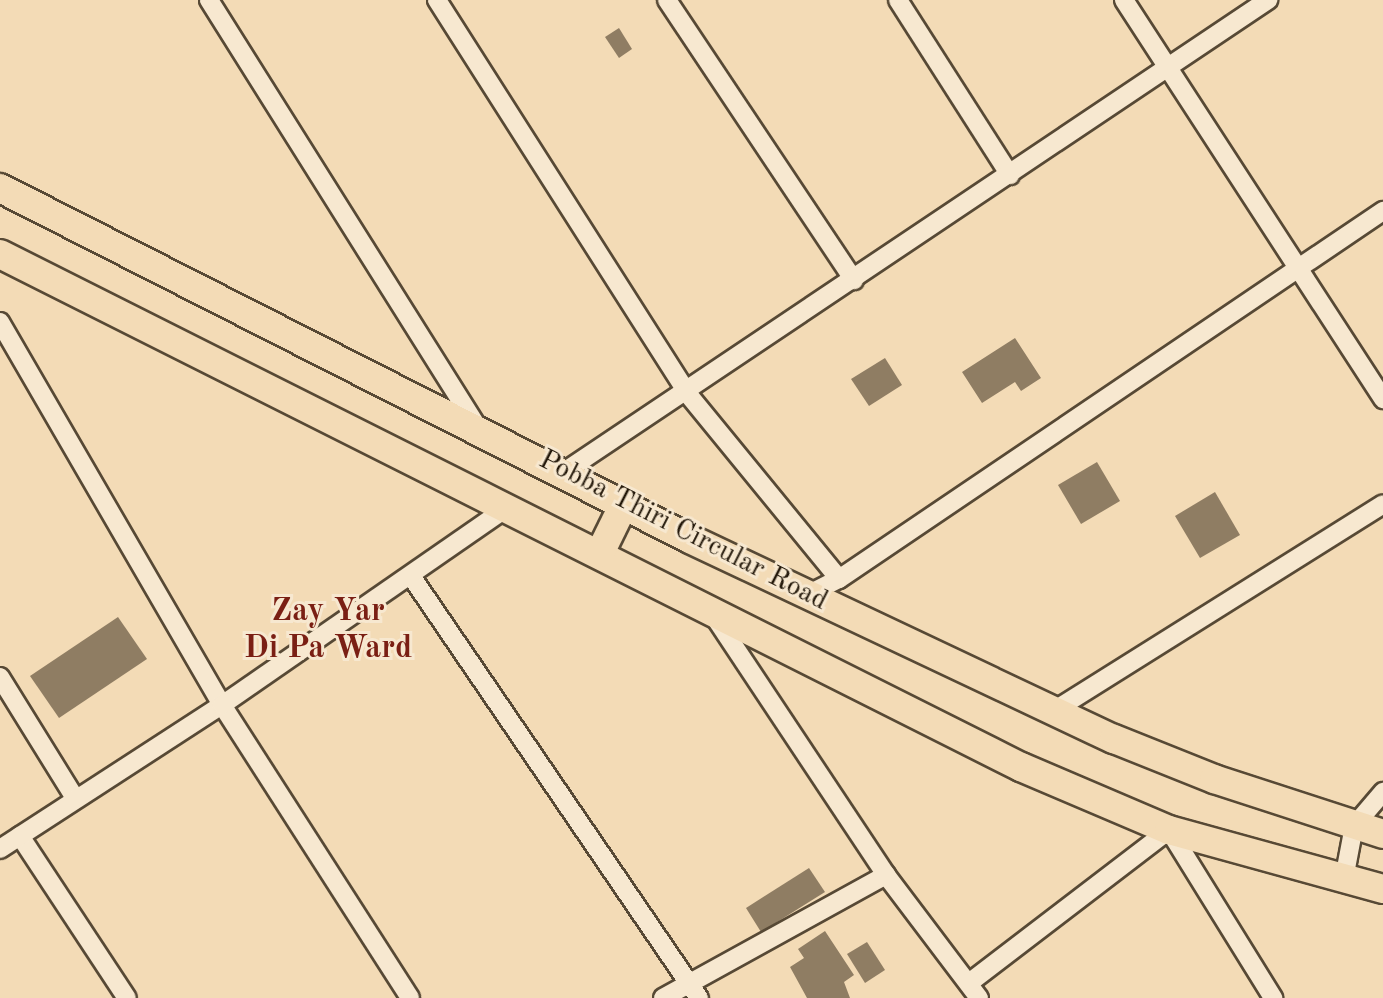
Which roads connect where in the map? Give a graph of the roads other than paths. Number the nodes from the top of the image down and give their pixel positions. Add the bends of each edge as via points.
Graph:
1 (209, 0) edge
2 (437, 0) edge
3 (667, 0) edge
4 (898, 0) edge
5 (1124, 0) edge
6 (1268, 0) edge
7 (1168, 68) junction
8 (1010, 175) junction
9 (0, 188) edge
10 (1383, 211) edge
11 (0, 254) edge
12 (1298, 268) junction
13 (854, 280) junction
14 (0, 322) edge
15 (687, 393) junction
16 (1383, 399) edge
17 (478, 428) junction
18 (564, 472) junction
19 (624, 504) junction
20 (1383, 504) edge
21 (506, 508) junction
22 (600, 553) junction
23 (411, 576) junction
24 (839, 579) junction
25 (807, 595) junction
26 (711, 612) junction
27 (0, 677) edge
28 (222, 705) junction
29 (1055, 710) junction
30 (1383, 792) edge
31 (75, 798) junction
32 (1354, 826) junction
33 (1169, 830) junction
34 (1383, 834) edge
35 (20, 836) junction
36 (0, 849) edge
37 (886, 875) junction
38 (1344, 879) junction
39 (1383, 889) edge
40 (694, 991) edge
41 (974, 991) edge
42 (127, 998) edge
43 (410, 998) edge
44 (663, 998) edge
45 (1273, 998) edge

1 - 17 street
2 - 15 street
3 - 13 street
4 - 8 street
5 - 7 street
6 - 7 street
7 - 8 street
7 - 12 street
8 - 13 street
9 - 17 main road, Pobba Thiri Circular Road
10 - 12 street
11 - 21 main road, Pobba Thiri Circular Road
12 - 16 street
12 - 24 street
13 - 15 street
14 - 28 street
15 - 18 street
15 - 24 street
17 - 18 main road, Pobba Thiri Circular Road
18 - 19 main road, Pobba Thiri Circular Road
19 - 22 main road
19 - 25 main road, Pobba Thiri Circular Road
20 - 29 street
21 - 22 main road, Pobba Thiri Circular Road
21 - 23 street
22 - 26 main road, Pobba Thiri Circular Road
23 - 28 street
23 - 40 street
24 - 25 street
25 - 29 main road, Pobba Thiri Circular Road
26 - 33 main road, Pobba Thiri Circular Road via 1021,767
26 - 37 street
27 - 31 street
28 - 31 street
28 - 43 street
29 - 32 main road, Pobba Thiri Circular Road via 1214,779
30 - 32 street
31 - 35 street
32 - 34 main road, Pobba Thiri Circular Road
32 - 38 street
33 - 38 main road, Pobba Thiri Circular Road
33 - 41 street
33 - 45 street
35 - 36 street
35 - 42 street
37 - 40 street
37 - 41 street
38 - 39 main road, Pobba Thiri Circular Road
40 - 44 street

